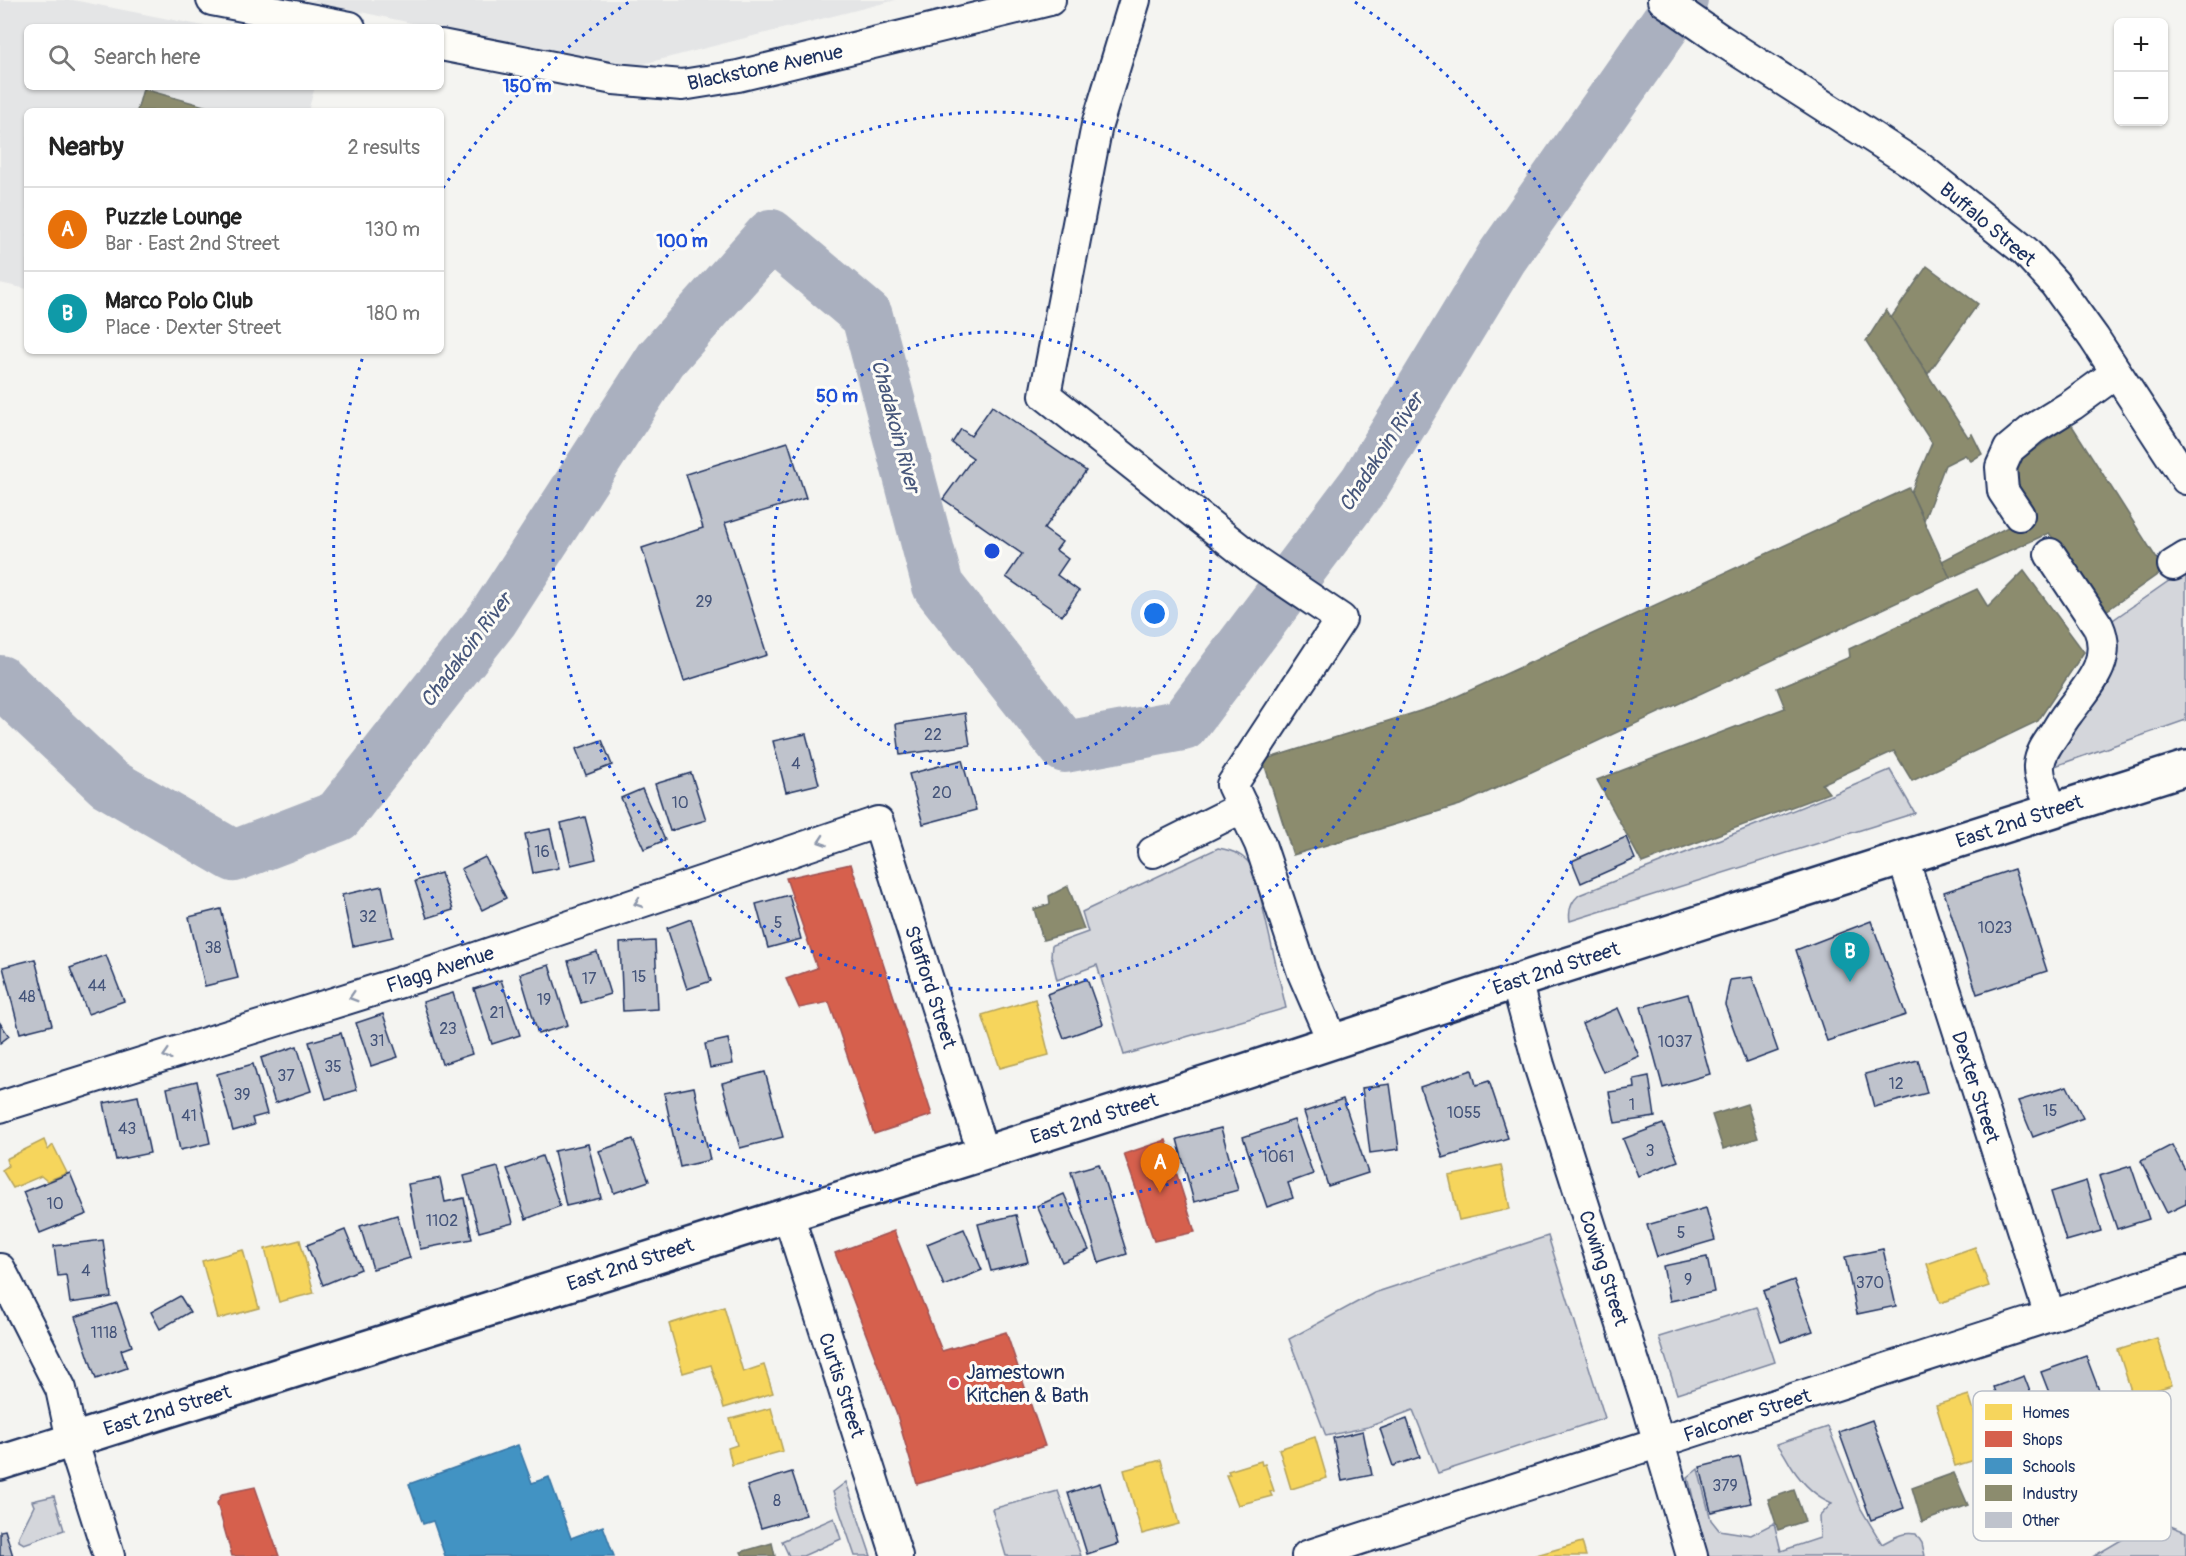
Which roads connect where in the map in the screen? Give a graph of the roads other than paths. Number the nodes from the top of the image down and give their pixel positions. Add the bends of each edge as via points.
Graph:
1 (212, 0) edge
2 (1050, 0) edge
3 (1134, 0) edge
4 (1663, 0) edge
5 (335, 24) edge
6 (444, 46) edge
7 (2116, 373) junction
8 (2186, 479) edge
9 (2019, 515) dead end
10 (2050, 554) dead end
11 (2186, 768) edge
12 (1243, 807) junction
13 (2052, 810) junction
14 (878, 822) joint
15 (1153, 852) dead end
16 (1903, 858) junction
17 (1516, 981) junction
18 (1333, 1042) junction
19 (0, 1107) edge
20 (984, 1153) junction
21 (788, 1214) junction
22 (0, 1269) edge
23 (2186, 1272) edge
24 (2050, 1316) junction
25 (72, 1440) junction
26 (1659, 1443) junction
27 (0, 1463) edge
28 (109, 1556) edge
29 (897, 1556) edge
30 (1307, 1556) edge
31 (1692, 1556) edge

1 - 5 street
2 - 6 street, Blackstone Avenue via 749,74 682,85 614,79
3 - 12 street via 1097,125 1045,395 1255,561 1341,620 1232,785
4 - 7 street, Buffalo Street via 1919,167 2025,251 2055,284
7 - 8 street, Buffalo Street
7 - 9 street via 2009,449 2001,467 2003,491
10 - 13 street via 2098,626 2103,655 2091,683 2043,752 2040,774
11 - 13 main road, East 2nd Street
12 - 15 street
12 - 18 street via 1260,844 1303,973
13 - 16 main road, East 2nd Street
14 -> 19 street, Flagg Avenue via 449,967
14 - 20 street, Stafford Street
16 - 17 main road, East 2nd Street
16 - 24 street, Dexter Street
17 - 18 main road, East 2nd Street
17 - 26 street, Cowing Street
18 - 20 main road, East 2nd Street
20 - 21 main road, East 2nd Street
21 - 25 main road, East 2nd Street
21 - 29 street, Curtis Street
22 - 25 street via 61,1389
23 - 24 street, Falconer Street
24 - 26 street, Falconer Street
25 - 27 main road, East 2nd Street
25 - 28 street
26 - 30 street, Falconer Street
26 - 31 street, Cowing Street

